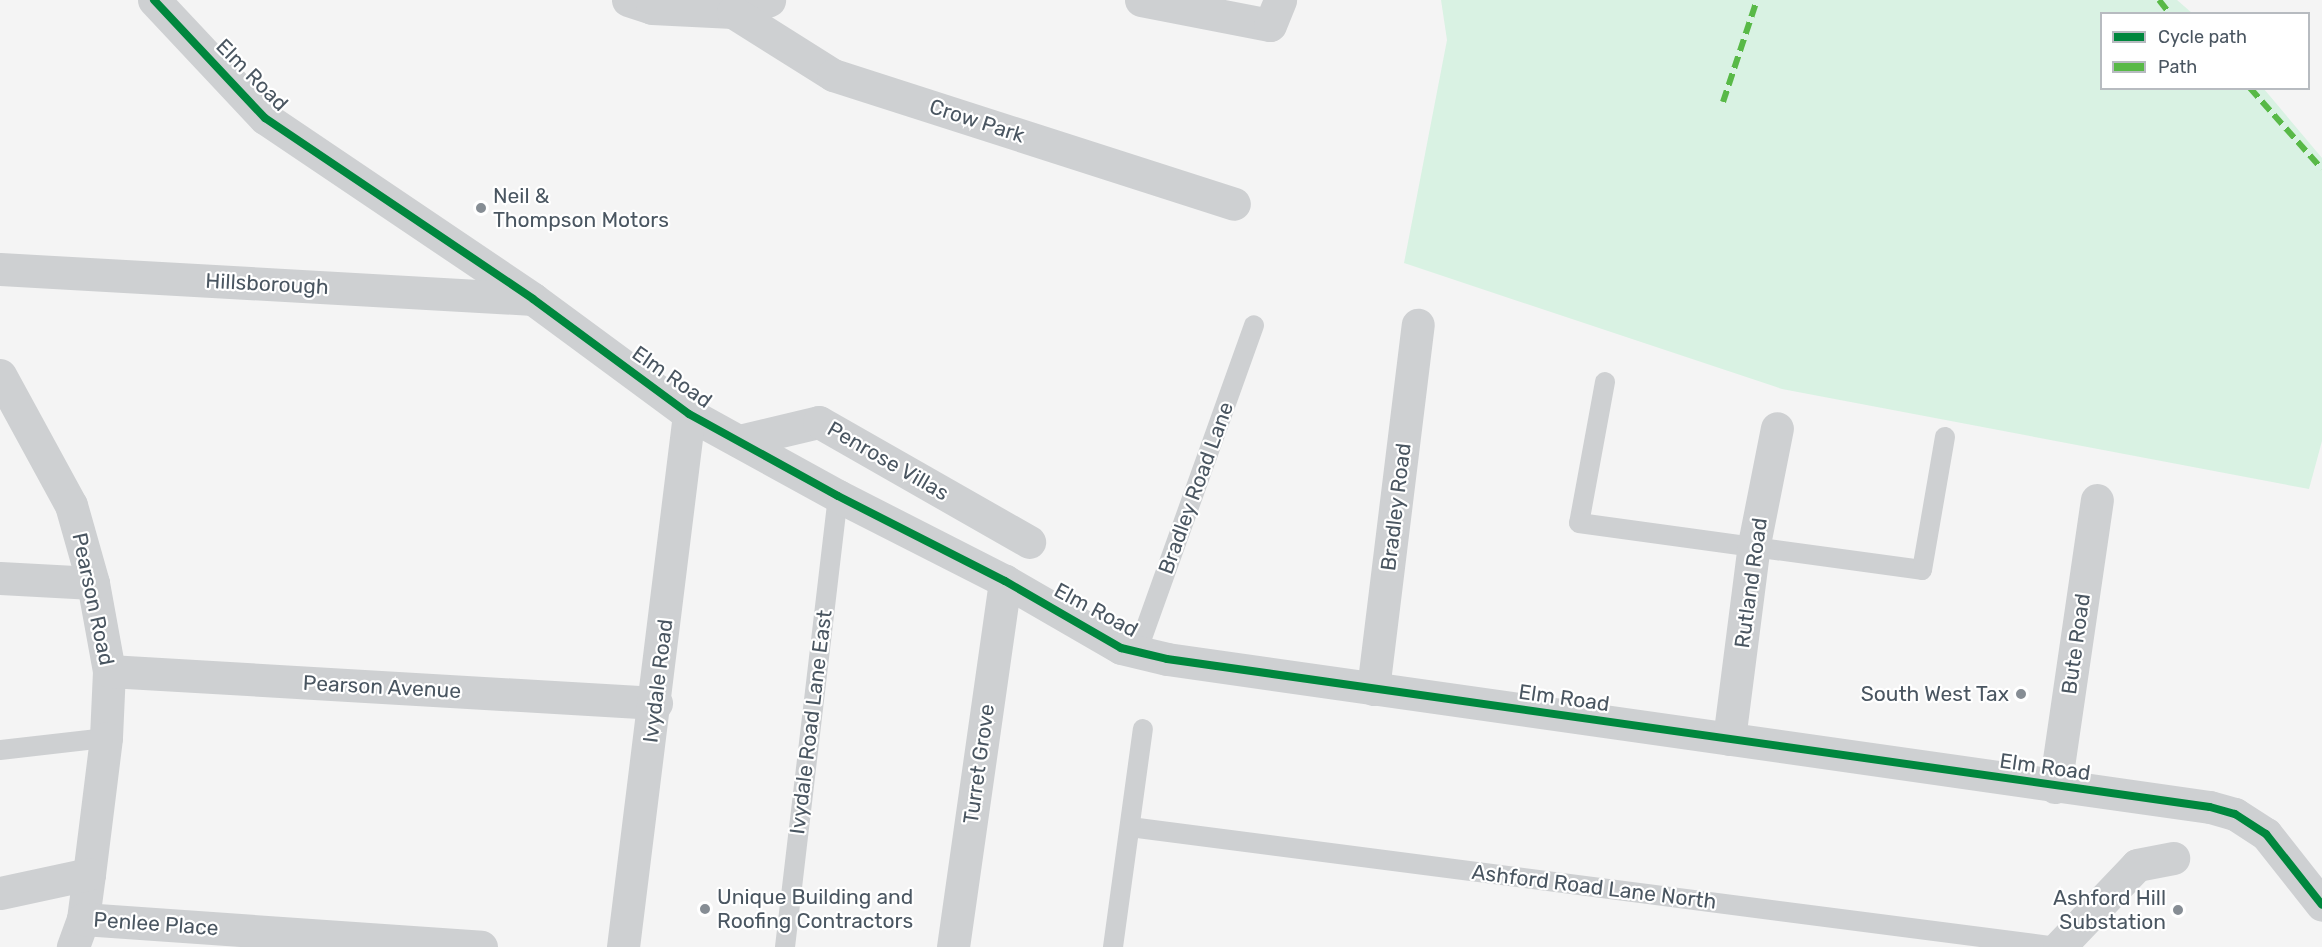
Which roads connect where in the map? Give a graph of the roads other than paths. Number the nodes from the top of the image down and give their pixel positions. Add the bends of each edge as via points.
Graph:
1 (154, 0) edge
2 (769, 0) edge
3 (1141, 0) edge
4 (1280, 0) edge
5 (640, 4) edge
6 (733, 12) junction
7 (1234, 204) dead end
8 (0, 269) edge
9 (533, 299) junction
10 (1254, 325) dead end
11 (1418, 325) dead end
12 (0, 375) edge
13 (1605, 382) dead end
14 (689, 414) junction
15 (1777, 428) dead end
16 (1945, 437) dead end
17 (739, 441) junction
18 (838, 496) junction
19 (2097, 500) dead end
20 (1029, 542) dead end
21 (1754, 544) junction
22 (0, 578) edge
23 (1005, 580) junction
24 (93, 583) junction
25 (1137, 652) junction
26 (109, 671) junction
27 (1373, 689) junction
28 (656, 703) junction
29 (1143, 729) dead end
30 (106, 738) junction
31 (1729, 740) junction
32 (0, 750) edge
33 (2055, 787) junction
34 (1130, 827) junction
35 (2173, 858) dead end
36 (89, 874) junction
37 (0, 892) edge
38 (2322, 905) edge
39 (78, 933) edge
40 (465, 946) edge
41 (623, 947) edge
42 (785, 947) edge
43 (953, 947) edge
44 (1113, 947) edge
45 (2058, 947) edge

1 - 9 street, Elm Road via 265,118
2 - 6 street
3 - 4 street via 1270,25
5 - 6 street
6 - 7 street, Crow Park via 833,75
8 - 9 street, Hillsborough
9 - 14 street, Elm Road
10 - 25 lane, Bradley Road Lane
11 - 27 street, Bradley Road
12 - 24 street, Pearson Road via 71,504
13 - 21 lane via 1579,523
14 - 17 street, Elm Road
14 - 28 street, Ivydale Road
15 - 21 street, Rutland Road
16 - 21 lane via 1922,570
17 - 18 street, Elm Road
17 - 20 street, Penrose Villas via 819,422
18 - 23 street, Elm Road
18 - 42 lane, Ivydale Road Lane East
19 - 33 street, Bute Road
21 - 31 street, Rutland Road
22 - 24 street
23 - 25 street, Elm Road via 1121,648
23 - 43 street, Turret Grove
24 - 26 street, Pearson Road
25 - 27 street, Elm Road
26 - 28 street, Pearson Avenue
26 - 30 street, Pearson Road
27 - 31 street, Elm Road
28 - 41 street, Ivydale Road
29 - 34 lane
30 - 32 lane
30 - 36 street, Pearson Road
31 - 33 street, Elm Road
33 - 38 street, Elm Road via 2184,802 2235,814 2266,834
34 - 44 lane
34 - 45 lane, Ashford Road Lane North
35 - 45 street via 2149,861 2131,870
36 - 37 street
36 - 39 street, Pearson Road
39 - 40 street, Penlee Place

